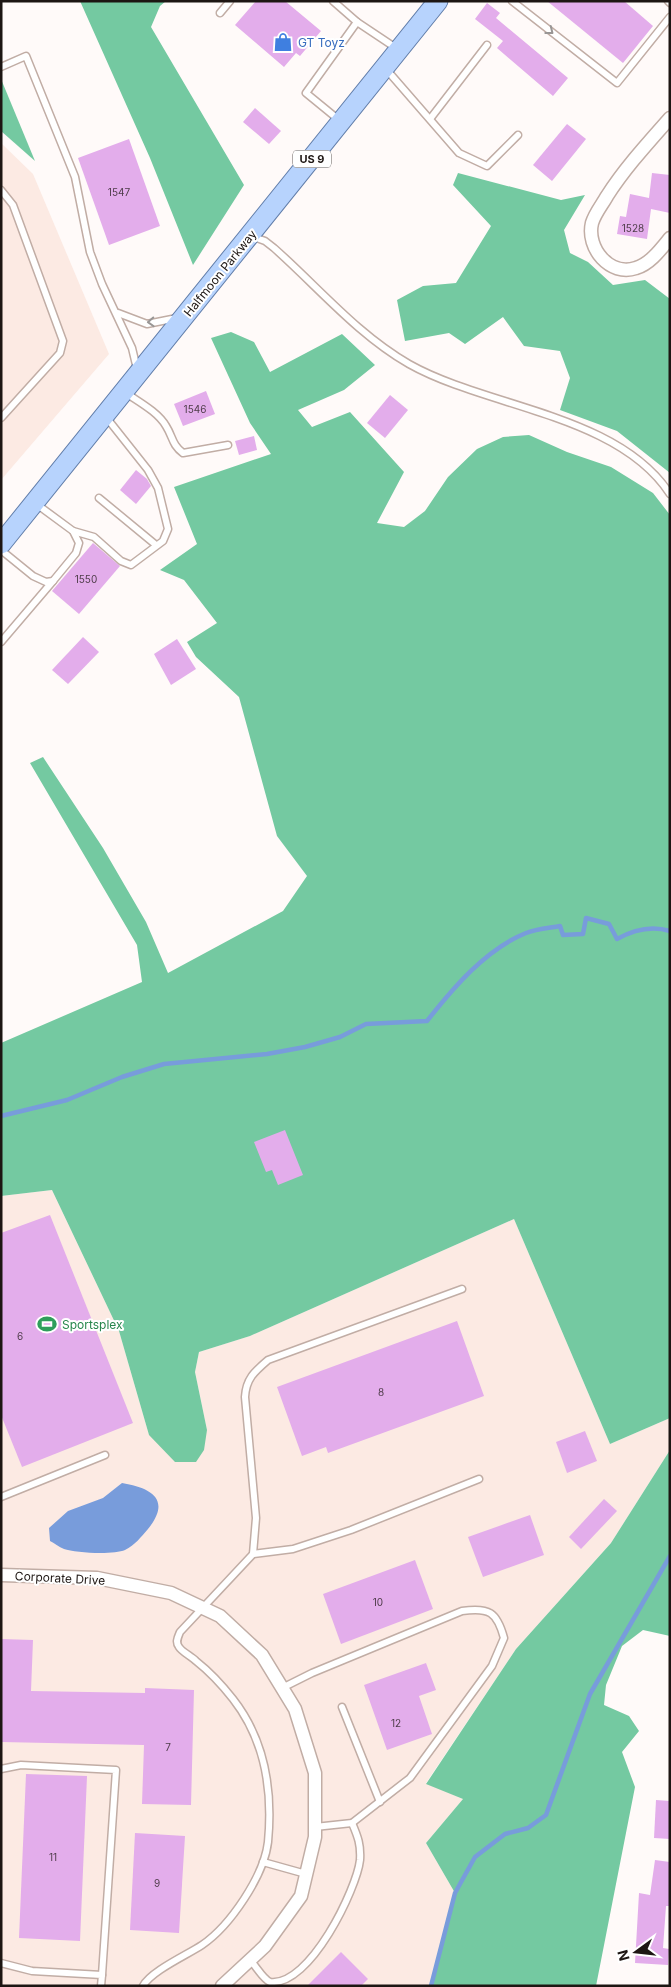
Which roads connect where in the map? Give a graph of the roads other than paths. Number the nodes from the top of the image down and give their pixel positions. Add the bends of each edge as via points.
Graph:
1 (230, 1) edge
2 (333, 1) edge
3 (438, 1) edge
4 (513, 2) edge
5 (220, 13) dead end
6 (670, 17) edge
7 (356, 22) junction
8 (487, 45) dead end
9 (399, 50) junction
10 (1, 67) edge
11 (385, 68) junction
12 (670, 118) edge
13 (430, 119) junction
14 (342, 122) junction
15 (518, 135) dead end
16 (1, 190) edge
17 (250, 236) junction
18 (670, 238) edge
19 (118, 313) junction
20 (186, 316) junction
21 (138, 375) junction
22 (125, 392) junction
23 (106, 416) junction
24 (1, 418) edge
25 (228, 444) dead end
26 (670, 494) edge
27 (99, 498) dead end
28 (34, 503) junction
29 (73, 531) junction
30 (1, 544) edge
31 (156, 545) junction
32 (1, 550) edge
33 (52, 581) junction
34 (1, 642) edge
35 (462, 1289) dead end
36 (106, 1456) dead end
37 (479, 1479) dead end
38 (1, 1497) edge
39 (253, 1554) junction
40 (1, 1576) edge
41 (203, 1608) junction
42 (282, 1688) junction
43 (342, 1706) dead end
44 (1, 1769) edge
45 (380, 1802) junction
46 (352, 1823) junction
47 (315, 1827) junction
48 (263, 1862) junction
49 (306, 1874) junction
50 (250, 1960) junction
51 (1, 1963) edge
52 (102, 1974) junction
53 (101, 1986) edge
54 (143, 1986) edge
55 (222, 1986) edge

1 - 5 lane
2 - 7 lane
3 - 9 main road, Halfmoon Parkway / US 9
4 -> 6 lane via 617,83
7 - 9 lane
7 - 14 lane via 306,93
8 - 13 lane
9 - 11 main road, Halfmoon Parkway / US 9
10 - 19 lane via 26,56 75,177 90,252
11 - 13 lane
11 - 14 main road, Halfmoon Parkway / US 9
12 - 18 street via 623,171 594,216 591,238 596,251 622,271 638,268 656,255
13 - 15 lane via 459,153 487,166
14 - 17 main road, Halfmoon Parkway / US 9
16 - 24 lane via 13,205 63,342 60,353
17 - 20 main road, Halfmoon Parkway / US 9
17 - 26 lane via 274,248 352,322 397,357 449,382 593,434 641,462 662,481
20 -> 19 lane via 147,324
19 - 21 lane via 132,348
20 - 21 main road, Halfmoon Parkway / US 9
21 - 22 main road, Halfmoon Parkway / US 9
22 - 23 main road, Halfmoon Parkway / US 9
22 - 25 lane via 156,415 166,426 175,447 183,453
23 - 28 main road, Halfmoon Parkway / US 9
23 - 31 lane via 158,488 168,529 163,541
27 - 31 lane
28 - 29 lane
28 - 30 main road, Halfmoon Parkway / US 9
29 - 31 lane via 94,538 121,561 131,565
29 - 33 lane via 79,543 76,553
32 - 33 lane via 40,581
33 - 34 lane
35 - 39 lane via 273,1358 253,1373 246,1384 245,1397 256,1518
36 - 38 lane
37 - 39 lane via 351,1530 293,1549
39 - 41 lane
40 - 41 street, Corporate Drive via 96,1578 170,1593
41 - 42 street, Corporate Drive via 220,1616 262,1655
41 - 48 lane via 180,1632 177,1641 179,1648 209,1672 238,1706 261,1749 269,1804 268,1842
42 - 45 lane via 462,1611 479,1609 496,1617 504,1638 492,1666 410,1778
42 - 47 street, Corporate Drive via 295,1710 315,1773
43 - 45 lane
44 - 52 lane via 21,1766 116,1770
45 - 46 lane
46 - 47 lane
46 - 50 lane via 360,1841 360,1862 337,1925 318,1959 296,1978 281,1985 269,1982
47 - 49 street, Corporate Drive
48 - 49 lane
48 - 54 lane via 247,1894 222,1926 204,1944 157,1973
49 - 50 street, Corporate Drive via 301,1896 265,1946
50 - 55 street, Corporate Drive
51 - 52 lane via 32,1971
52 - 53 lane

